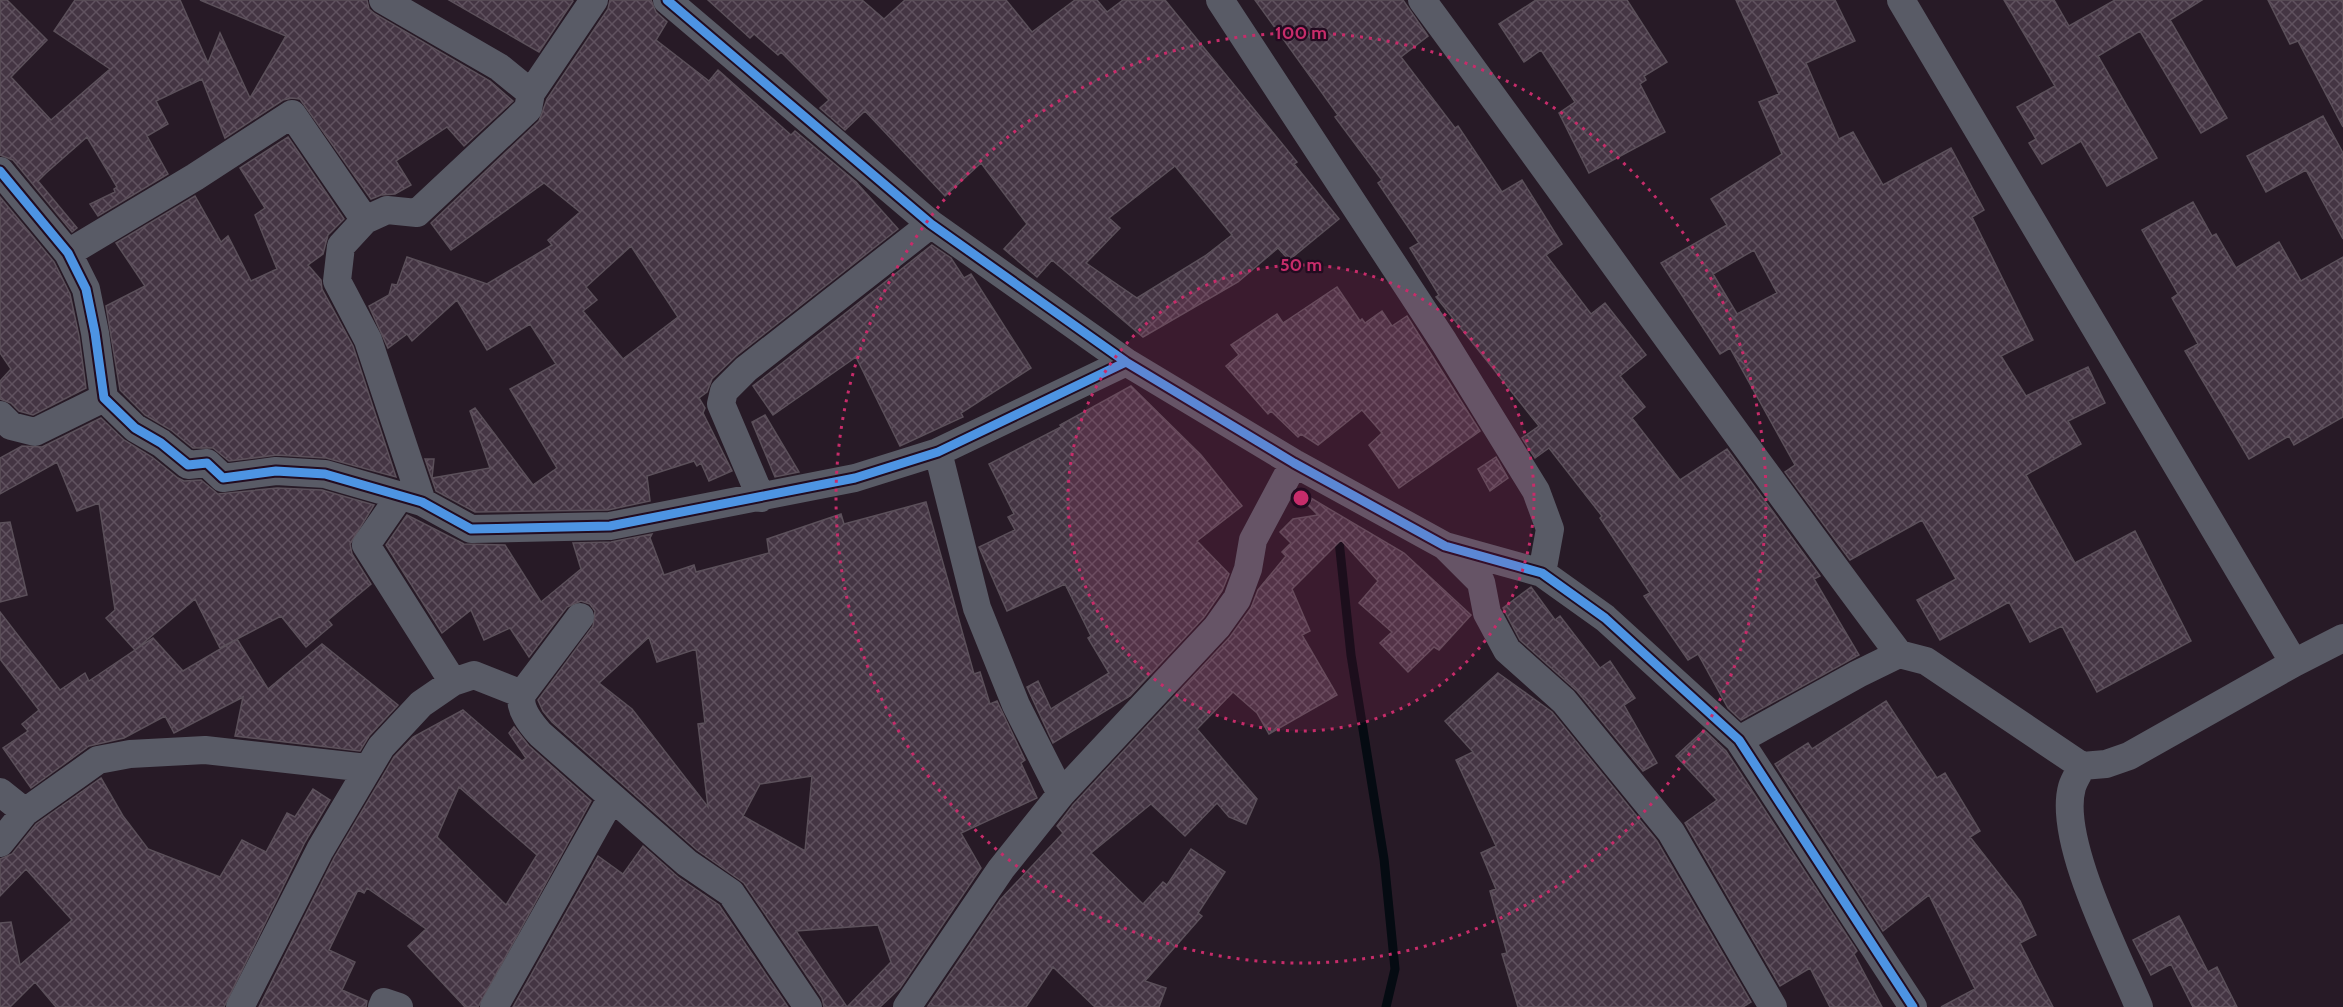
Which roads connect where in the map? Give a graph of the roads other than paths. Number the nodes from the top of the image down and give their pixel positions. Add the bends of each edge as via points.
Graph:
1 (383, 0) edge
2 (594, 0) edge
3 (667, 0) edge
4 (1220, 0) edge
5 (1422, 0) edge
6 (1901, 0) edge
7 (531, 93) junction
8 (0, 171) edge
9 (365, 220) junction
10 (931, 224) junction
11 (68, 253) junction
12 (1126, 362) junction
13 (104, 398) junction
14 (0, 415) edge
15 (938, 452) junction
16 (1294, 463) junction
17 (761, 498) junction
18 (411, 499) junction
19 (1445, 546) junction
20 (1542, 573) junction
21 (580, 617) dead end
22 (2343, 638) edge
23 (1899, 654) junction
24 (2294, 663) junction
25 (453, 682) junction
26 (522, 694) junction
27 (1739, 740) junction
28 (2082, 766) junction
29 (367, 768) junction
30 (0, 792) edge
31 (1061, 794) junction
32 (611, 799) junction
33 (25, 812) junction
34 (0, 843) edge
35 (910, 1006) edge
36 (240, 1007) edge
37 (382, 1007) edge
38 (399, 1007) edge
39 (494, 1007) edge
40 (808, 1007) edge
41 (1773, 1007) edge
42 (1913, 1007) edge
43 (2139, 1007) edge

1 - 7 street via 500,67
2 - 7 street
3 - 10 street
4 - 20 street via 1444,342 1536,491 1550,529
5 - 23 street via 1745,448
6 - 24 street
7 - 9 street via 528,109 417,213 387,210
8 - 11 street
9 - 11 street via 292,114
9 - 18 street via 341,246 337,282 368,340
10 - 12 street
10 - 17 street via 723,390 721,404
11 - 13 street via 86,289
12 - 15 street
12 - 16 street
13 - 14 street via 35,432 11,426
13 - 18 street via 135,428 188,465 207,463 223,477 276,471 325,474
15 - 17 street via 855,478
15 - 31 street via 977,608 1016,705
16 - 19 street
16 - 31 street via 1253,540 1238,599 1217,627
17 - 18 street via 610,526 500,531 471,529
18 - 25 street via 366,545
19 - 20 street
19 - 41 street via 1481,582 1487,613 1506,650 1564,701 1671,832
20 - 27 street via 1605,618
21 - 26 street
22 - 24 street
23 - 27 street
23 - 28 street via 1926,661
24 - 28 street via 2129,756 2106,764
25 - 26 street via 474,675
25 - 29 street via 421,704
26 - 32 street via 520,700 530,723
27 - 42 street
28 - 43 street via 2072,787 2070,804 2077,848 2083,873
29 - 33 street via 205,750 130,754 98,760
29 - 36 street via 320,850
30 - 33 street
31 - 35 street via 1001,869
32 - 39 street
32 - 40 street via 731,893
33 - 34 street
37 - 38 street via 384,1002

